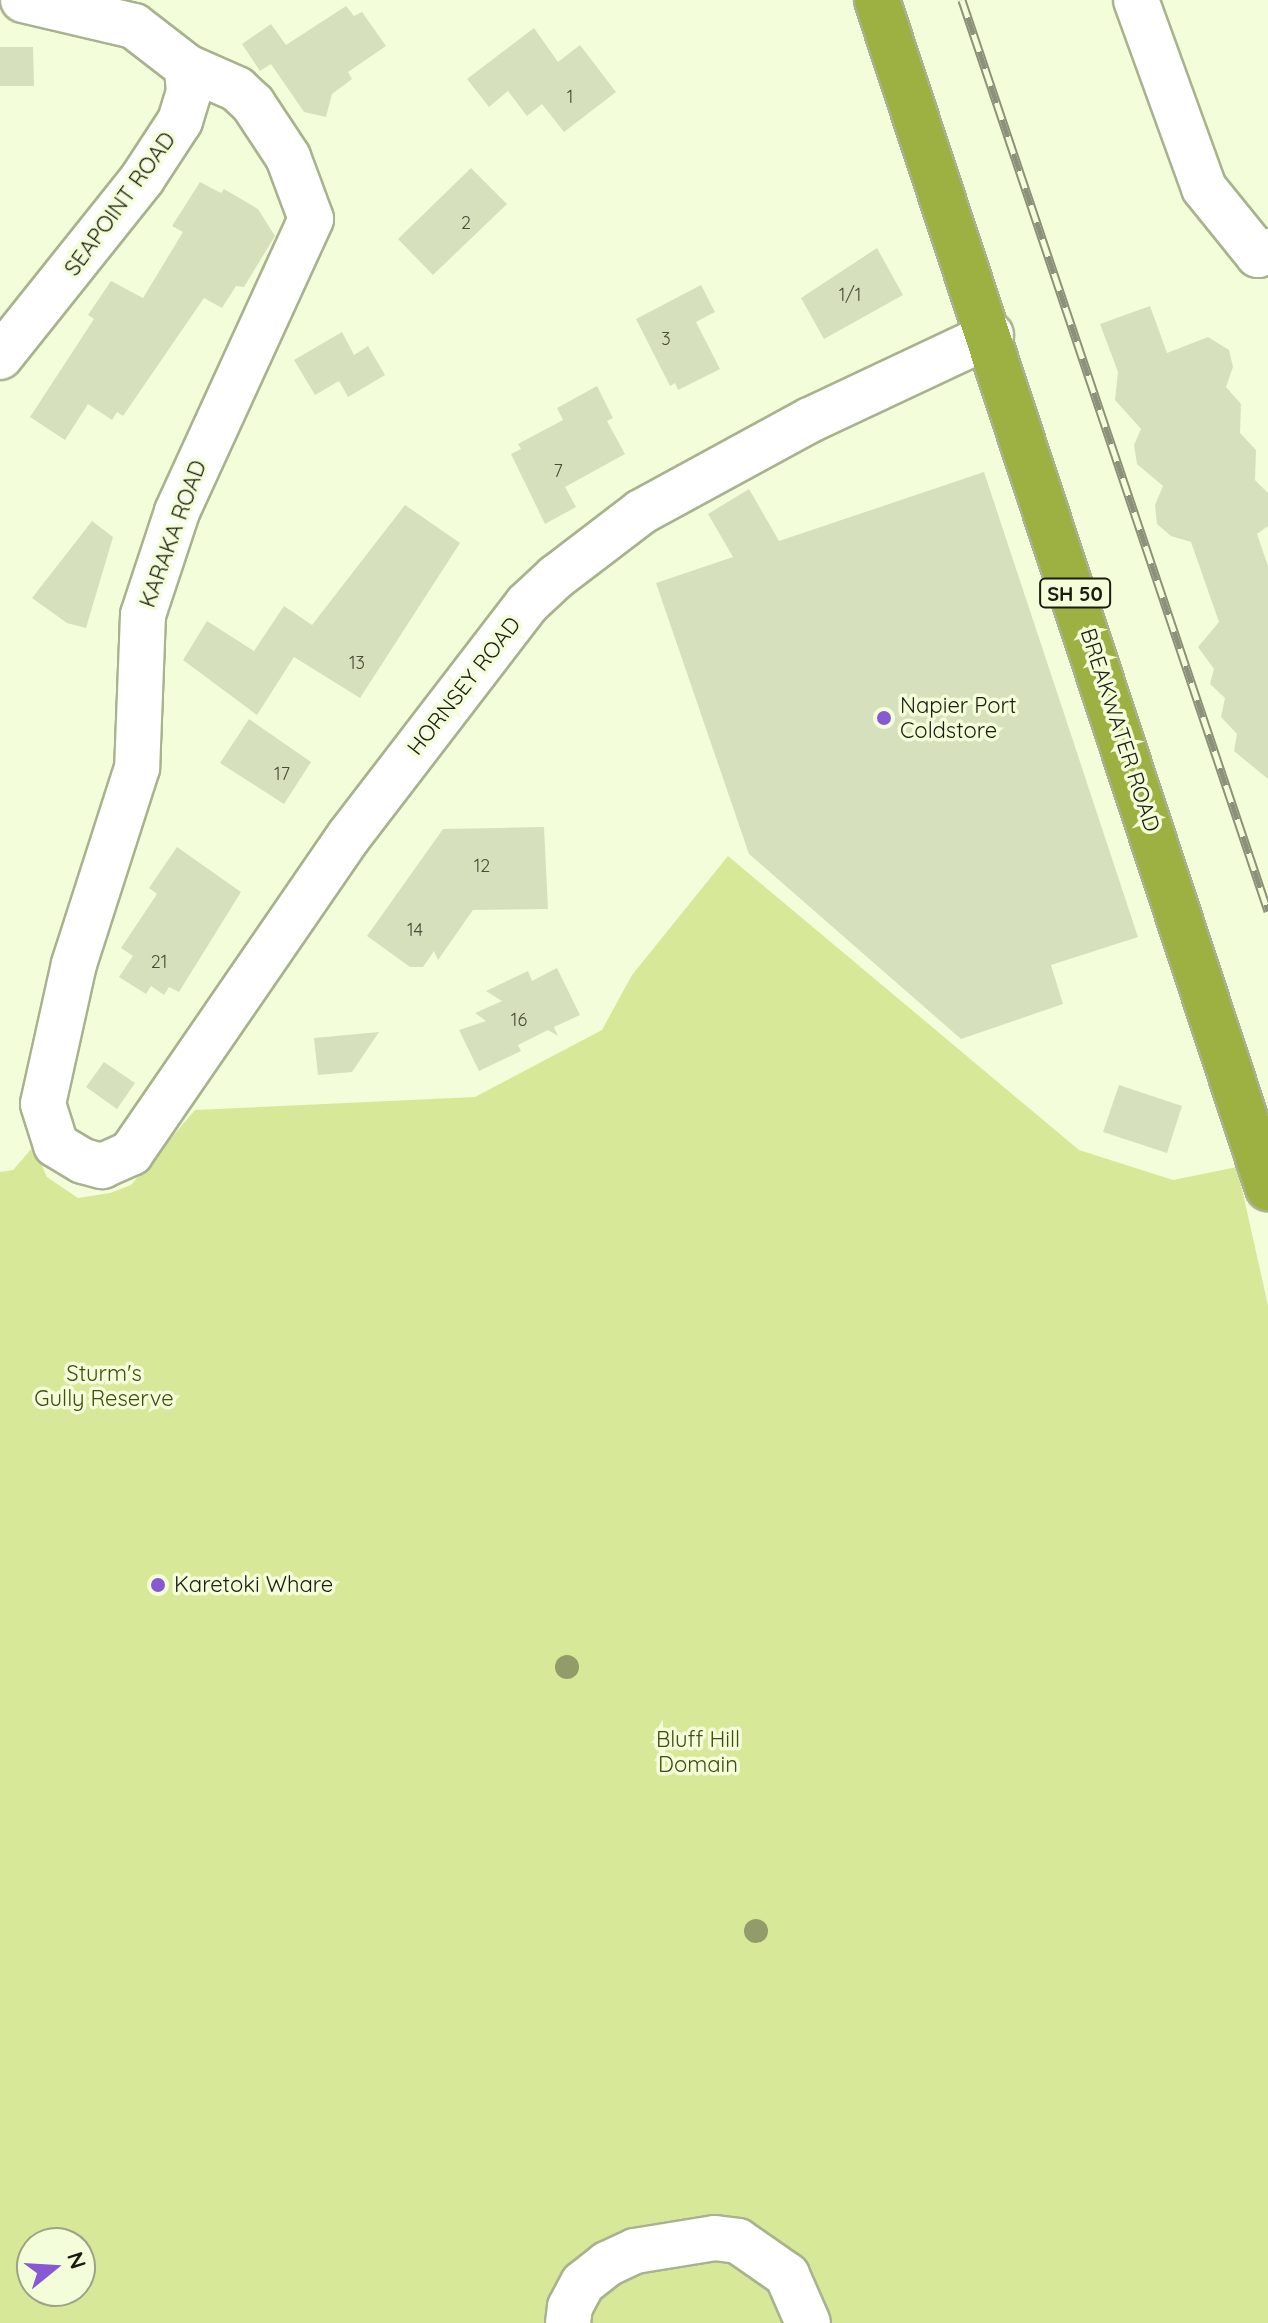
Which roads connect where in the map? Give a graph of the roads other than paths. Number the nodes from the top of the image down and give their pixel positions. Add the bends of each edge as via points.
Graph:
1 (23, 0) edge
2 (877, 0) edge
3 (1136, 0) edge
4 (187, 67) junction
5 (1268, 251) edge
6 (991, 335) junction
7 (0, 357) edge
8 (67, 1154) joint
9 (1268, 1188) edge
10 (568, 2323) edge
11 (808, 2323) edge

1 - 4 street via 134,26
2 - 6 highway, BREAKWATER ROAD / SH 50
3 - 5 street via 1204,188 1258,255
4 - 7 street, SEAPOINT ROAD via 189,92 180,121 142,179
4 - 8 street, KARAKA ROAD via 237,89 253,104 288,157 311,219 177,512 143,615 137,768 74,964 43,1104 48,1131
6 - 8 street, HORNSEY ROAD via 810,420 641,512 556,577 527,604 349,836 131,1153 102,1166
6 - 9 highway, BREAKWATER ROAD / SH 50
10 - 11 street via 583,2283 607,2264 635,2251 715,2238 738,2241 787,2275

